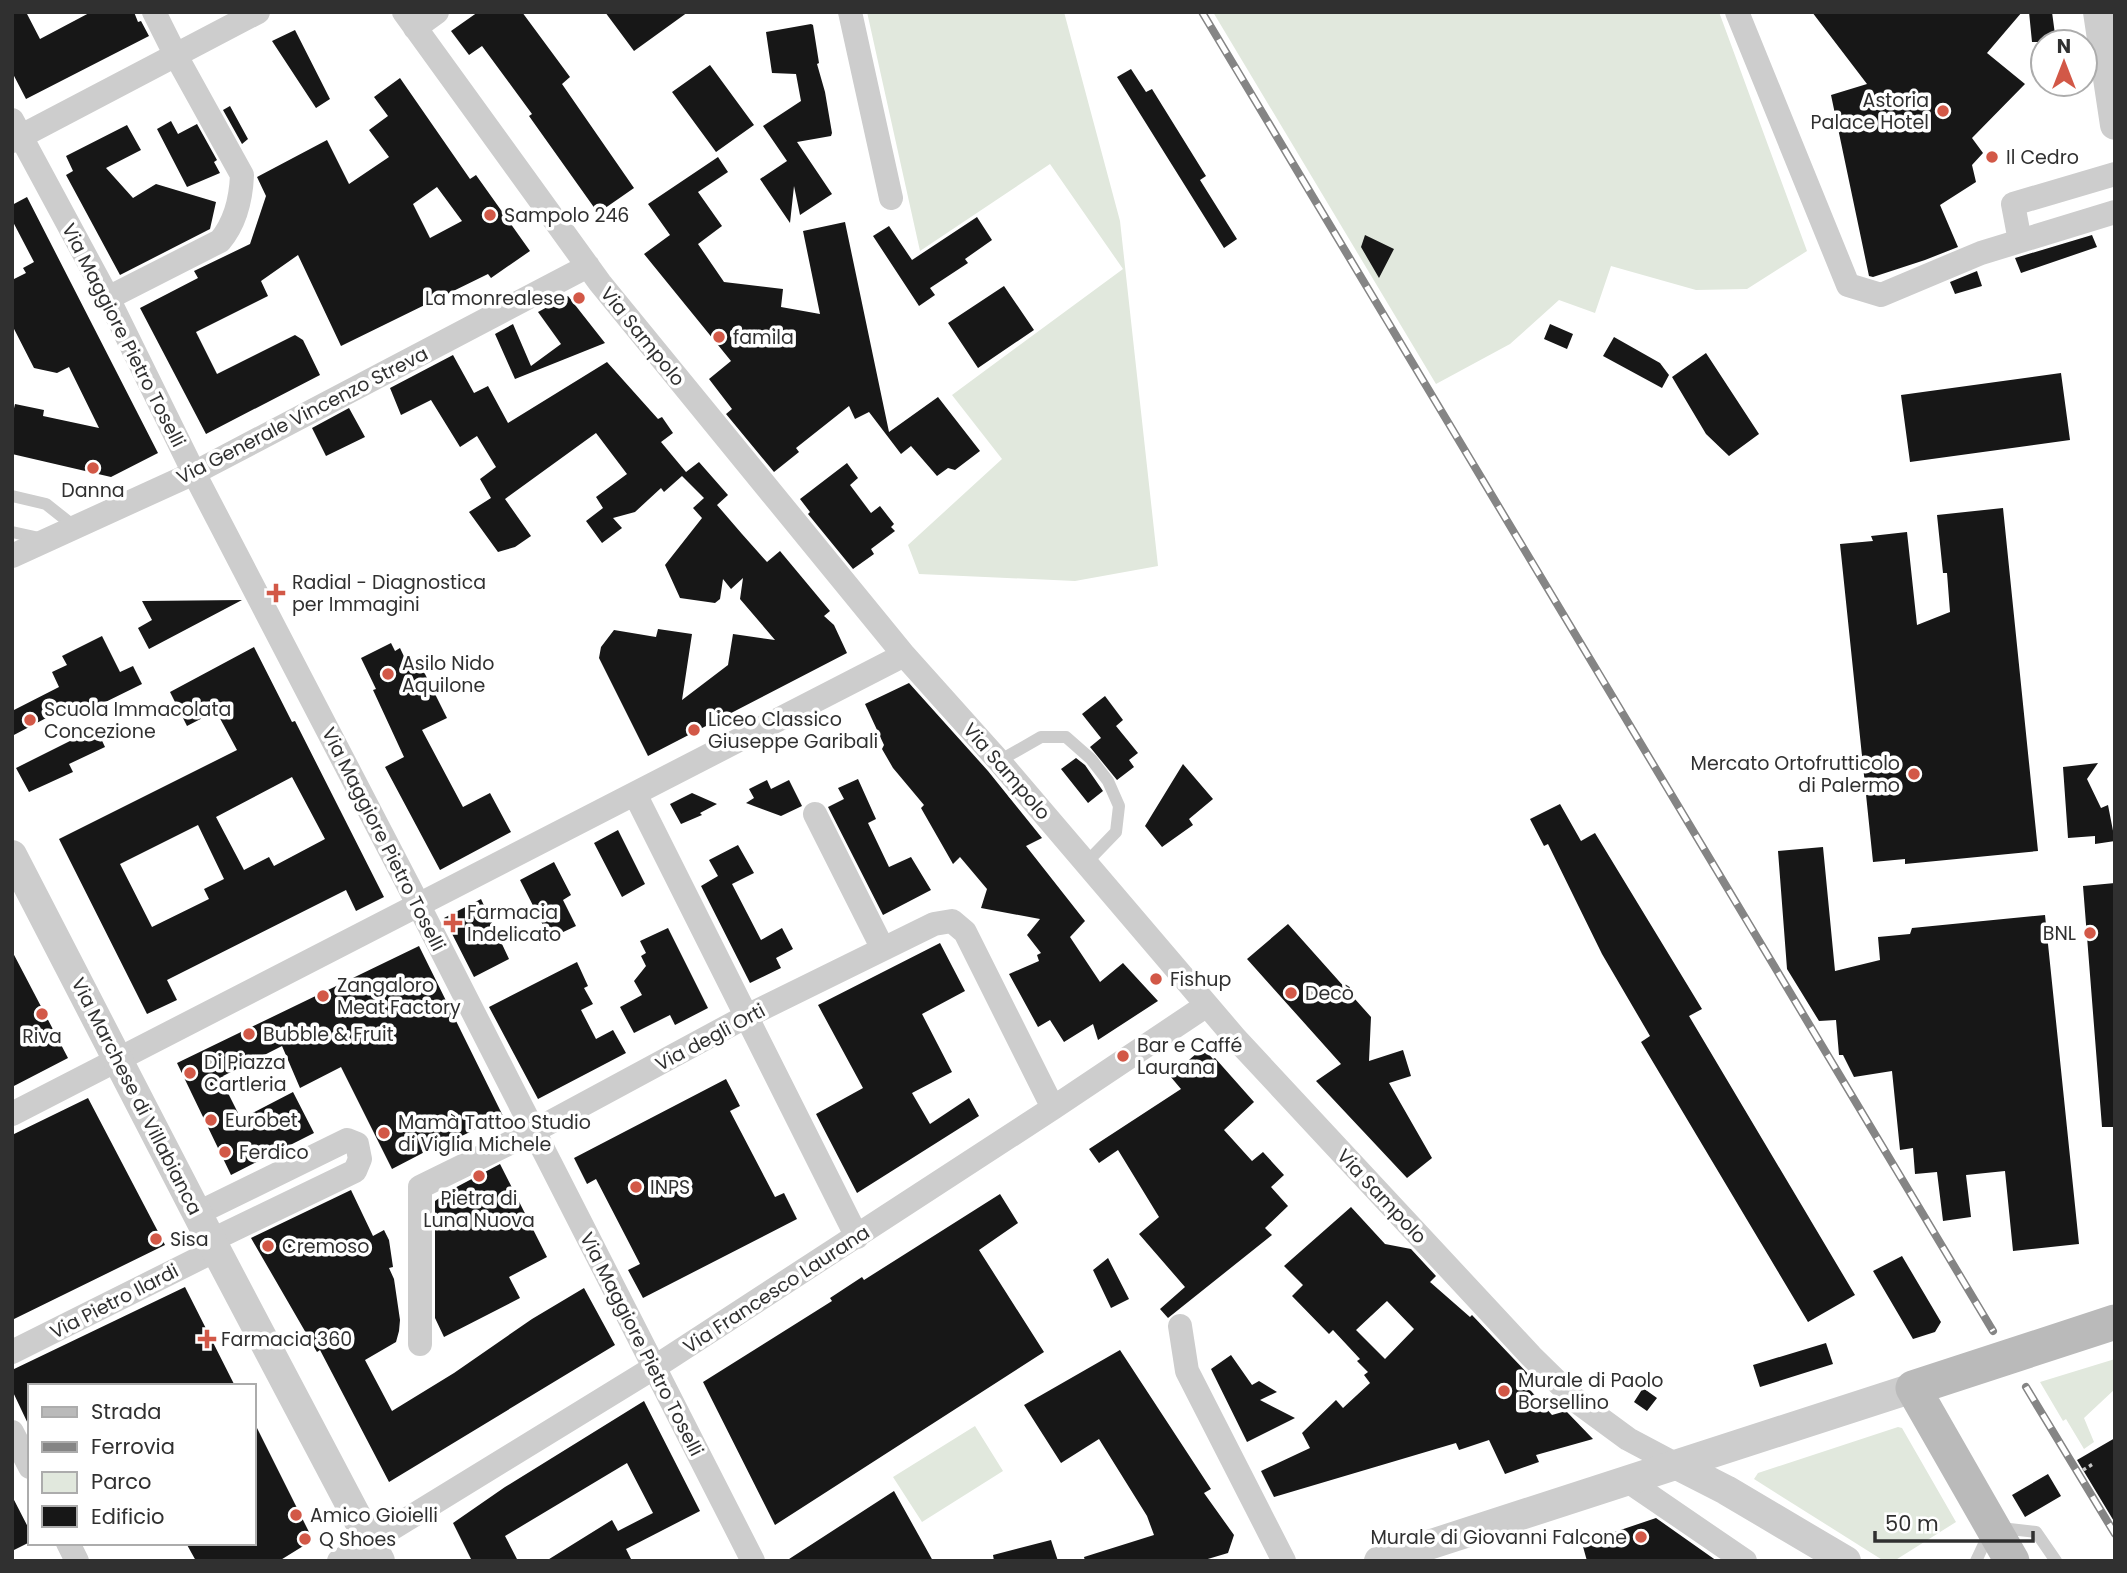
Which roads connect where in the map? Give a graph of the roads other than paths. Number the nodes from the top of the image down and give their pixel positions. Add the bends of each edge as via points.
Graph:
1 (154, 12) edge
2 (258, 12) edge
3 (850, 12) edge
4 (1737, 12) edge
5 (2098, 12) edge
6 (420, 19) edge
7 (175, 54) junction
8 (2115, 125) edge
9 (15, 132) edge
10 (2115, 174) edge
11 (891, 198) dead end
12 (2115, 212) edge
13 (2020, 241) junction
14 (588, 266) junction
15 (108, 299) junction
16 (194, 473) junction
17 (12, 496) edge
18 (75, 527) junction
19 (12, 532) edge
20 (48, 539) junction
21 (12, 556) edge
22 (904, 656) junction
23 (999, 761) junction
24 (635, 794) junction
25 (815, 814) dead end
26 (12, 855) edge
27 (1086, 863) junction
28 (12, 876) edge
29 (418, 904) junction
30 (883, 949) junction
31 (1207, 1005) junction
32 (747, 1016) junction
33 (114, 1061) junction
34 (1053, 1108) junction
35 (12, 1114) edge
36 (532, 1132) junction
37 (198, 1213) junction
38 (857, 1237) junction
39 (212, 1248) junction
40 (2115, 1322) edge
41 (1180, 1326) dead end
42 (420, 1344) dead end
43 (12, 1352) edge
44 (655, 1367) junction
45 (1913, 1388) junction
46 (12, 1432) edge
47 (28, 1463) edge
48 (1677, 1465) junction
49 (1628, 1481) junction
50 (1992, 1527) junction
51 (69, 1545) edge
52 (1433, 1553) edge
53 (362, 1555) edge
54 (77, 1561) edge
55 (753, 1561) edge
56 (1284, 1561) edge
57 (1379, 1561) edge
58 (1745, 1561) edge
59 (1846, 1561) edge
60 (1976, 1561) edge
61 (2012, 1561) edge
62 (2056, 1561) edge

1 - 7 street
2 - 7 street
3 - 11 street
4 - 13 street via 1848,285 1881,295
5 - 8 street
6 - 14 street, Via Sampolo
7 - 9 street
7 - 15 street via 242,175 238,205 231,228 220,241
9 - 15 street, Via Maggiore Pietro Toselli
10 - 13 street via 2013,204
12 - 13 street
14 - 16 street, Via Generale Vincenzo Streva
14 - 22 street, Via Sampolo
15 - 16 street, Via Maggiore Pietro Toselli
16 - 18 street, Via Generale Vincenzo Streva
16 - 29 street, Via Maggiore Pietro Toselli
17 - 18 lane via 46,504
18 - 20 street, Via Generale Vincenzo Streva
19 - 20 lane
20 - 21 street, Via Generale Vincenzo Streva
22 - 23 street, Via Sampolo
22 - 24 street
23 - 27 street, Via Sampolo
23 - 27 lane via 1041,737 1066,737 1091,759 1119,806 1116,832
24 - 29 street
24 - 32 street
25 - 30 street
26 - 33 street, Via Marchese di Villabianca
27 - 31 street, Via Sampolo
28 - 33 street, Via Marchese di Villabianca
29 - 33 street
29 - 36 street, Via Maggiore Pietro Toselli
30 - 32 street, Via degli Orti
30 - 34 street, Via degli Orti via 934,924 952,921 965,932
31 - 34 street, Via Francesco Laurana
31 - 48 street, Via Sampolo via 1579,1403 1628,1439
32 - 36 street, Via degli Orti
32 - 38 street
33 - 35 street
33 - 37 street, Via Marchese di Villabianca
33 - 39 street, Via Marchese di Villabianca
34 - 38 street, Via Francesco Laurana
36 - 42 street, Via degli Orti via 420,1187
36 - 44 street, Via Maggiore Pietro Toselli
37 - 39 street, Via Marchese di Villabianca
37 - 39 street, Via Pietro Ilardi via 347,1140 356,1144 360,1159 355,1171
38 - 44 street, Via Francesco Laurana
39 - 43 street, Via Pietro Ilardi
39 - 53 street, Via Marchese di Villabianca
40 - 45 main road
41 - 56 street via 1187,1371
44 - 53 street, Via Francesco Laurana
44 - 55 street, Via Maggiore Pietro Toselli
45 - 48 street
45 - 50 main road
46 - 47 street
48 - 49 street
48 - 59 street
49 - 52 street
49 - 58 street
50 - 60 lane
50 - 61 main road
50 - 62 lane via 2036,1532
51 - 54 street
52 - 57 street

